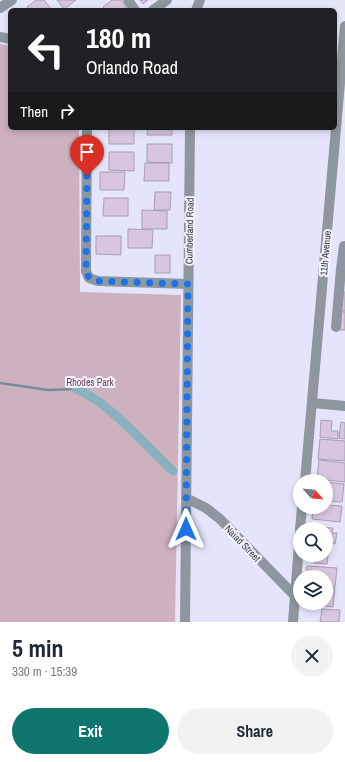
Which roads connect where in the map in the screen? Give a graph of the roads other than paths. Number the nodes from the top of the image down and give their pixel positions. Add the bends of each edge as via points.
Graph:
1 (12, 0) edge
2 (167, 0) edge
3 (0, 8) edge
4 (156, 8) edge
5 (345, 26) edge
6 (341, 41) edge
7 (337, 91) edge
8 (87, 130) edge
9 (190, 130) edge
10 (334, 130) edge
11 (344, 246) dead end
12 (343, 269) edge
13 (188, 284) junction
14 (336, 327) dead end
15 (312, 403) junction
16 (345, 406) edge
17 (306, 474) edge
18 (186, 498) junction
19 (293, 594) edge
20 (293, 610) edge
21 (185, 622) edge
22 (293, 622) edge

1 - 3 street
2 - 4 street
5 - 6 street, 11th Avenue
6 - 7 street, 11th Avenue
8 - 13 street via 86,271 89,278 98,281
9 - 13 street, Cumberland Road
10 - 15 street, 11th Avenue
11 - 12 street
12 - 14 street
13 - 18 street, Cumberland Road
15 - 16 street
15 - 17 street, 11th Avenue
18 - 19 street, Naiad Street via 220,518
18 - 21 street, Cumberland Road
20 - 22 street

